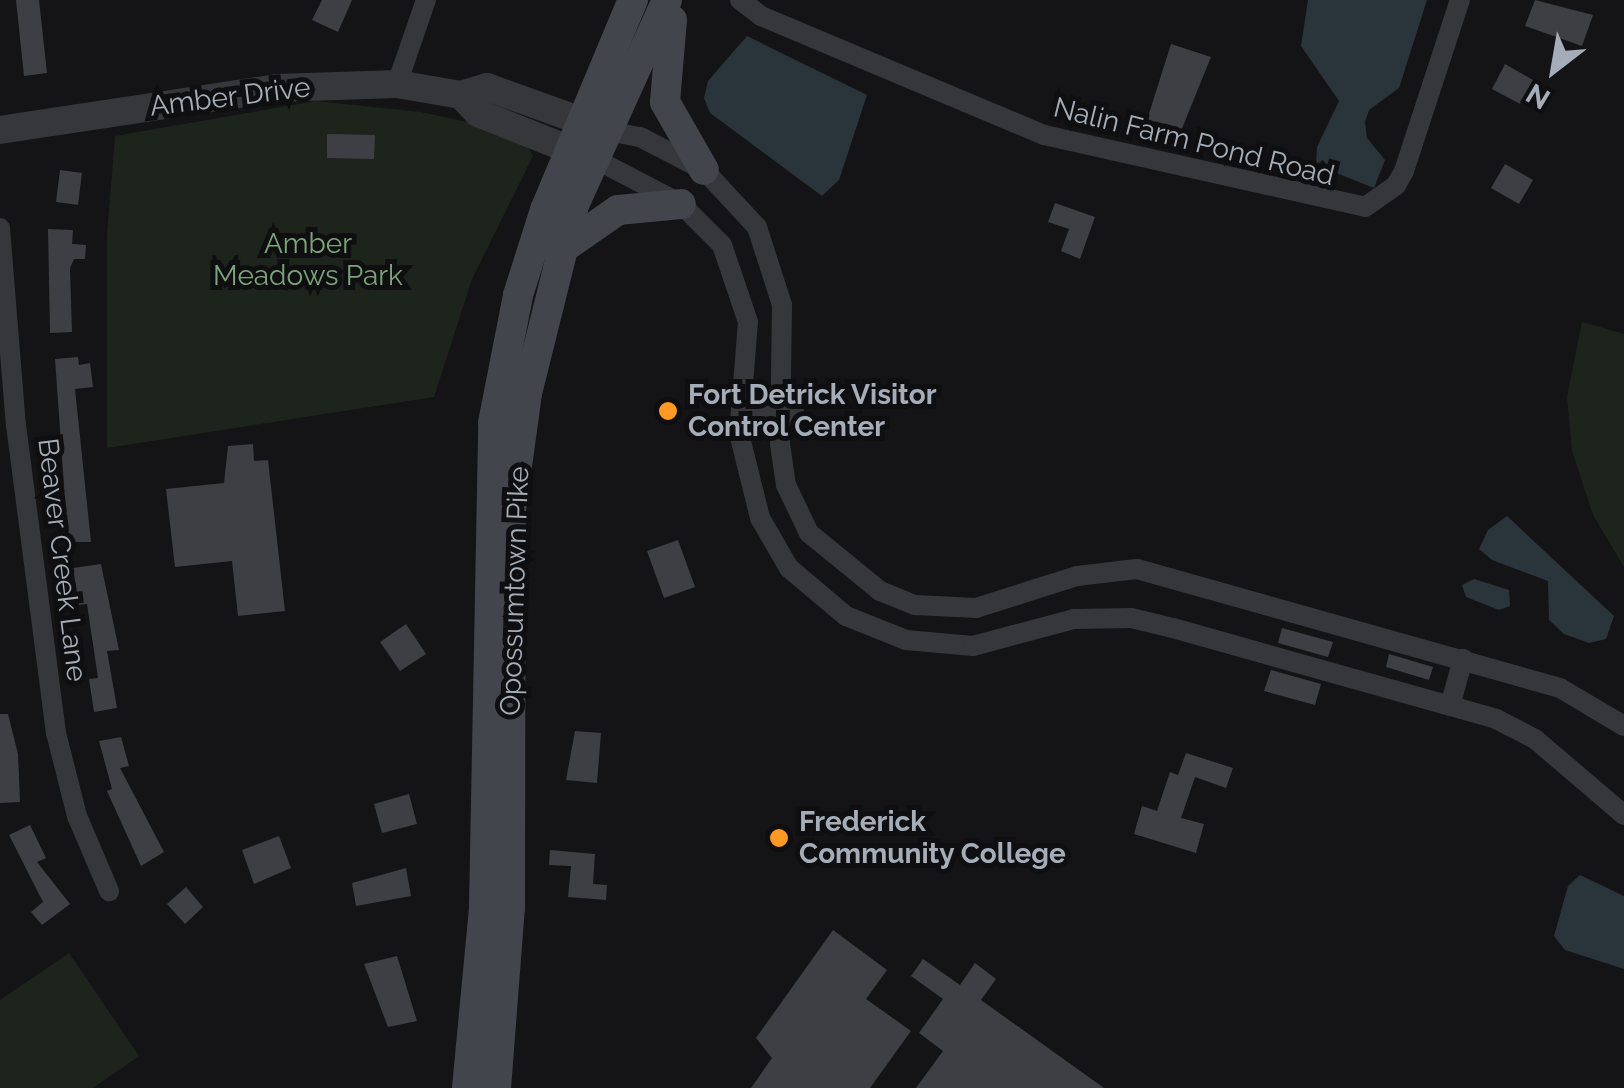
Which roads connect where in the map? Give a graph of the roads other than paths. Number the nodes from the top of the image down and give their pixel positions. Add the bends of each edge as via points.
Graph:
1 (426, 0) edge
2 (633, 0) edge
3 (667, 0) edge
4 (676, 0) edge
5 (1460, 0) edge
6 (741, 2) edge
7 (396, 84) junction
8 (461, 95) junction
9 (593, 126) junction
10 (0, 130) edge
11 (581, 155) junction
12 (704, 170) junction
13 (681, 204) junction
14 (0, 228) edge
15 (558, 251) junction
16 (741, 412) junction
17 (787, 416) junction
18 (1464, 659) junction
19 (1450, 706) junction
20 (1624, 726) edge
21 (1624, 815) edge
22 (109, 891) dead end
23 (467, 1088) edge
24 (496, 1088) edge

1 - 7 street
2 - 9 main road, Opossumtown Pike
3 - 9 main road, Opossumtown Pike
4 - 12 main road via 661,86 673,121
5 - 6 street, Nalin Farm Pond Road via 1404,171 1365,208 1044,136
7 - 8 street, Amber Drive
7 - 10 street, Amber Drive via 277,88
8 - 9 street, Amber Drive via 487,88
8 - 11 street, Amber Drive via 478,113
9 - 11 main road, Opossumtown Pike
9 - 12 street via 640,137
11 - 13 street
11 - 15 main road, Opossumtown Pike
11 - 23 main road, Opossumtown Pike via 518,295 493,424 484,907
12 - 17 street via 757,226 777,276
13 - 15 main road via 618,210
13 - 16 street via 722,244 748,322
14 - 22 street, Beaver Creek Lane via 16,426 56,733 77,816
15 - 24 main road, Opossumtown Pike via 527,393 511,510 510,908
16 - 17 street
16 - 19 street via 744,466 771,542 818,595 882,633 973,646 1074,619 1131,618
17 - 18 street via 786,484 809,533 858,578 914,605 976,608 1077,576 1137,570
18 - 19 street
18 - 20 street via 1560,688
19 - 21 street via 1535,739

